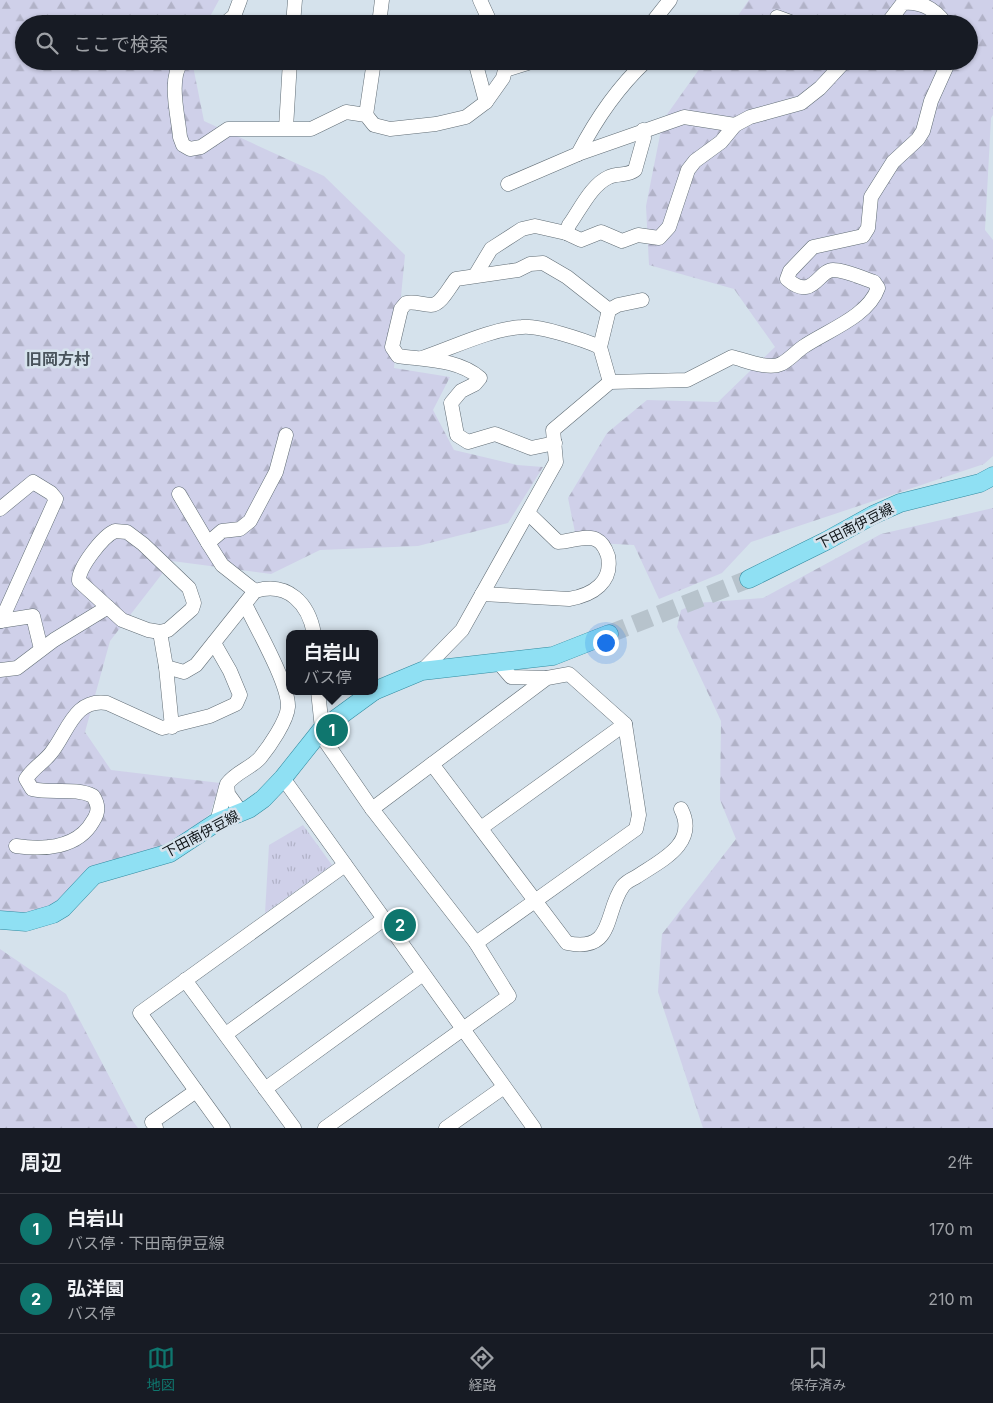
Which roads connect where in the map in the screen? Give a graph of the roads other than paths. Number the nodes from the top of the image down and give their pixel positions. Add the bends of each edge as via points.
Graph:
1 (240, 0) edge
2 (294, 0) edge
3 (382, 0) edge
4 (480, 0) edge
5 (664, 3) edge
6 (234, 15) edge
7 (293, 15) edge
8 (380, 15) edge
9 (487, 15) edge
10 (657, 15) edge
11 (894, 15) edge
12 (936, 15) edge
13 (177, 70) edge
14 (289, 70) edge
15 (373, 70) edge
16 (477, 70) edge
17 (504, 70) edge
18 (637, 70) edge
19 (837, 70) edge
20 (945, 70) edge
21 (486, 102) junction
22 (366, 115) junction
23 (735, 125) junction
24 (286, 128) junction
25 (643, 130) junction
26 (578, 154) junction
27 (508, 184) dead end
28 (566, 233) junction
29 (476, 274) junction
30 (642, 300) dead end
31 (609, 310) junction
32 (600, 348) junction
33 (419, 359) junction
34 (610, 382) junction
35 (286, 435) dead end
36 (555, 443) junction
37 (993, 476) edge
38 (179, 494) dead end
39 (0, 509) edge
40 (528, 513) junction
41 (208, 543) junction
42 (748, 579) tunnel mouth
43 (255, 591) junction
44 (482, 594) junction
45 (245, 604) junction
46 (108, 607) junction
47 (0, 621) edge
48 (313, 630) edge
49 (160, 632) junction
50 (609, 634) tunnel mouth
51 (214, 643) junction
52 (41, 649) junction
53 (499, 663) junction
54 (166, 667) junction
55 (0, 670) edge
56 (422, 671) junction
57 (547, 678) junction
58 (378, 689) edge
59 (318, 695) edge
60 (369, 695) edge
61 (625, 724) junction
62 (172, 727) junction
63 (322, 729) junction
64 (432, 764) junction
65 (283, 778) junction
66 (226, 788) junction
67 (372, 809) junction
68 (681, 810) dead end
69 (241, 812) junction
70 (217, 822) junction
71 (481, 828) junction
72 (16, 846) dead end
73 (345, 865) junction
74 (534, 900) junction
75 (384, 919) junction
76 (0, 920) edge
77 (476, 943) junction
78 (423, 974) junction
79 (185, 980) junction
80 (463, 1029) junction
81 (226, 1034) junction
82 (504, 1087) junction
83 (265, 1089) junction
84 (196, 1091) junction
85 (156, 1128) edge
86 (223, 1128) edge
87 (294, 1128) edge
88 (324, 1128) edge
89 (446, 1128) edge
90 (534, 1128) edge

1 - 6 street
2 - 7 street
3 - 8 street
4 - 9 street
5 - 10 street
11 - 12 street via 903,3 916,2
13 - 24 street via 179,128 183,145 190,149 201,147 228,129
14 - 24 street
15 - 22 street
16 - 21 street
17 - 21 street via 503,78
18 - 26 street via 595,122
19 - 23 street via 801,103 750,116
20 - 34 street via 931,101 923,131 893,162 871,197 868,228 863,236 813,247 790,271 787,280 802,287 813,285 827,271 834,270 874,282 878,288 875,298 837,329 803,347 781,364 765,365 732,357 687,380
21 - 22 street via 466,117 390,129 374,125
22 - 24 street via 346,112 311,129
23 - 25 street via 684,117
23 - 28 street via 721,142 688,170 669,227 659,238 638,235 622,241 601,232 581,240
25 - 26 street
25 - 28 street via 644,138 635,170 610,176 601,182
26 - 27 street
28 - 29 street via 536,226 522,229 491,249
29 - 31 street via 518,270 530,264 543,263
29 - 33 street via 456,278 438,303 431,305 415,301 406,303 401,309 392,347 398,356
30 - 31 street
31 - 32 street
32 - 33 street via 584,340 524,326
32 - 34 street
33 - 36 street via 452,364 473,371 480,378 476,384 461,391 451,403 457,435 468,442 495,434 531,448
34 - 36 street via 553,430
35 - 41 street via 276,472 250,521 240,528 222,531
36 - 40 street via 556,462
37 - 42 main road, 下田南伊豆線 via 980,483 900,503
38 - 41 street
39 - 47 street via 33,482 56,499
40 - 44 street
40 - 44 street via 558,542 597,540 606,549 610,567 605,579 582,597 569,599
41 - 43 street via 222,565
43 - 45 street
43 - 48 street via 271,588 293,594 307,610
44 - 56 street via 462,630
45 - 51 street
45 - 66 street via 281,679 288,705 283,723 262,756 234,775
46 - 49 street via 129,625
46 - 49 street via 79,581 79,576 103,539 109,533 122,531 143,544 189,588 193,596 192,609 168,630
46 - 52 street
47 - 52 street via 32,616
49 - 54 street
50 - 53 main road, 下田南伊豆線 via 553,656
51 - 54 street via 192,669 179,672
51 - 62 street via 236,685 239,699 229,709
52 - 55 street via 17,668
53 - 56 main road, 下田南伊豆線
53 - 57 street via 511,677
54 - 62 street
56 - 58 main road, 下田南伊豆線
57 - 61 street via 569,674
57 - 64 street
59 - 63 street
60 - 63 main road, 下田南伊豆線
61 - 71 street
61 - 74 street via 640,815 636,829
62 - 72 street via 155,726 107,703 84,706 75,714 52,752 26,778 32,790 78,791 93,796 98,809 95,818 84,834 66,844
63 - 65 main road, 下田南伊豆線
63 - 67 street via 323,738
64 - 67 street
64 - 71 street
65 - 69 main road, 下田南伊豆線 via 263,799
65 - 73 street
66 - 69 street
66 - 70 street
67 - 77 street
68 - 74 street via 686,820 677,849 624,885 607,928 594,943 581,946 567,943
69 - 70 main road, 下田南伊豆線
70 - 76 main road, 下田南伊豆線 via 170,853 94,875 63,908 53,914 26,922
71 - 74 street
73 - 75 street
73 - 79 street
74 - 77 street
75 - 78 street
75 - 81 street
77 - 80 street via 509,996
78 - 80 street
78 - 83 street
79 - 81 street
79 - 84 street via 140,1013
80 - 82 street
80 - 88 street
81 - 83 street
82 - 89 street
82 - 90 street
83 - 87 street
84 - 85 street via 152,1122
84 - 86 street

